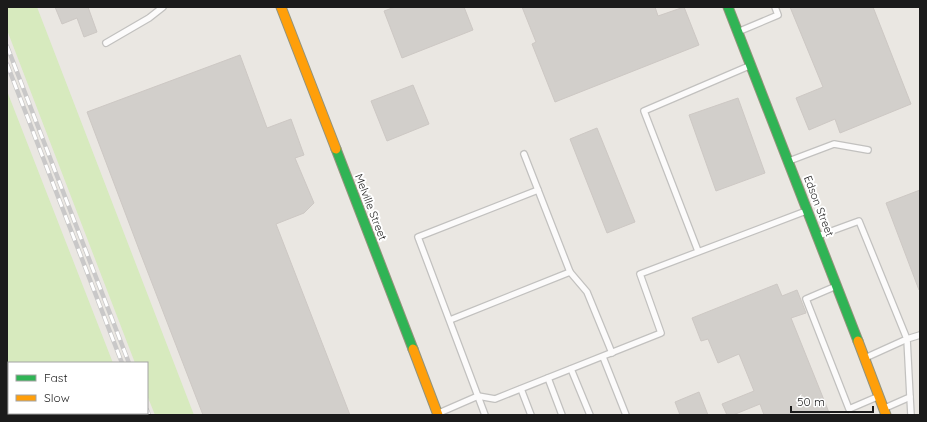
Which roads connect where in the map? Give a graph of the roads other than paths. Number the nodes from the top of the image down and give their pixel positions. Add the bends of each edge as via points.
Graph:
1 (163, 7) edge
2 (281, 7) edge
3 (728, 7) edge
4 (775, 7) edge
5 (738, 32) junction
6 (106, 43) dead end
7 (751, 65) junction
8 (868, 150) dead end
9 (524, 154) dead end
10 (788, 161) junction
11 (538, 190) junction
12 (808, 210) junction
13 (817, 236) junction
14 (698, 251) junction
15 (570, 272) junction
16 (837, 286) junction
17 (450, 320) junction
18 (920, 335) edge
19 (907, 339) junction
20 (612, 353) junction
21 (603, 357) junction
22 (864, 358) junction
23 (571, 369) junction
24 (548, 378) junction
25 (521, 389) junction
26 (478, 396) junction
27 (878, 396) junction
28 (910, 397) junction
29 (884, 412) edge
30 (437, 414) edge
31 (485, 415) edge
32 (531, 415) edge
33 (562, 415) edge
34 (590, 415) edge
35 (626, 415) edge
36 (912, 415) edge

1 - 6 lane
2 - 30 street, Melville Street
3 - 5 street, Edson Street
4 - 5 lane via 778,15
5 - 7 street, Edson Street
7 - 10 street, Edson Street
7 - 14 lane via 644,111
8 - 10 lane via 834,144
9 - 11 lane
10 - 12 street, Edson Street
11 - 15 lane
11 - 17 lane via 418,237
12 - 13 street, Edson Street
12 - 14 lane
13 - 16 street, Edson Street
13 - 19 lane via 859,221
14 - 20 lane via 640,274 661,333
15 - 17 lane
15 - 20 lane via 587,292
16 - 22 street, Edson Street
16 - 27 lane via 806,299 849,409
17 - 26 lane
18 - 19 lane
19 - 22 lane
19 - 28 lane
20 - 21 lane
21 - 23 lane
21 - 35 lane
22 - 27 street, Edson Street
23 - 24 lane
23 - 34 lane
24 - 25 lane
24 - 33 lane
25 - 26 lane via 495,399
25 - 32 lane
26 - 30 lane
26 - 31 lane
27 - 29 street, Edson Street
28 - 29 lane
28 - 36 lane

